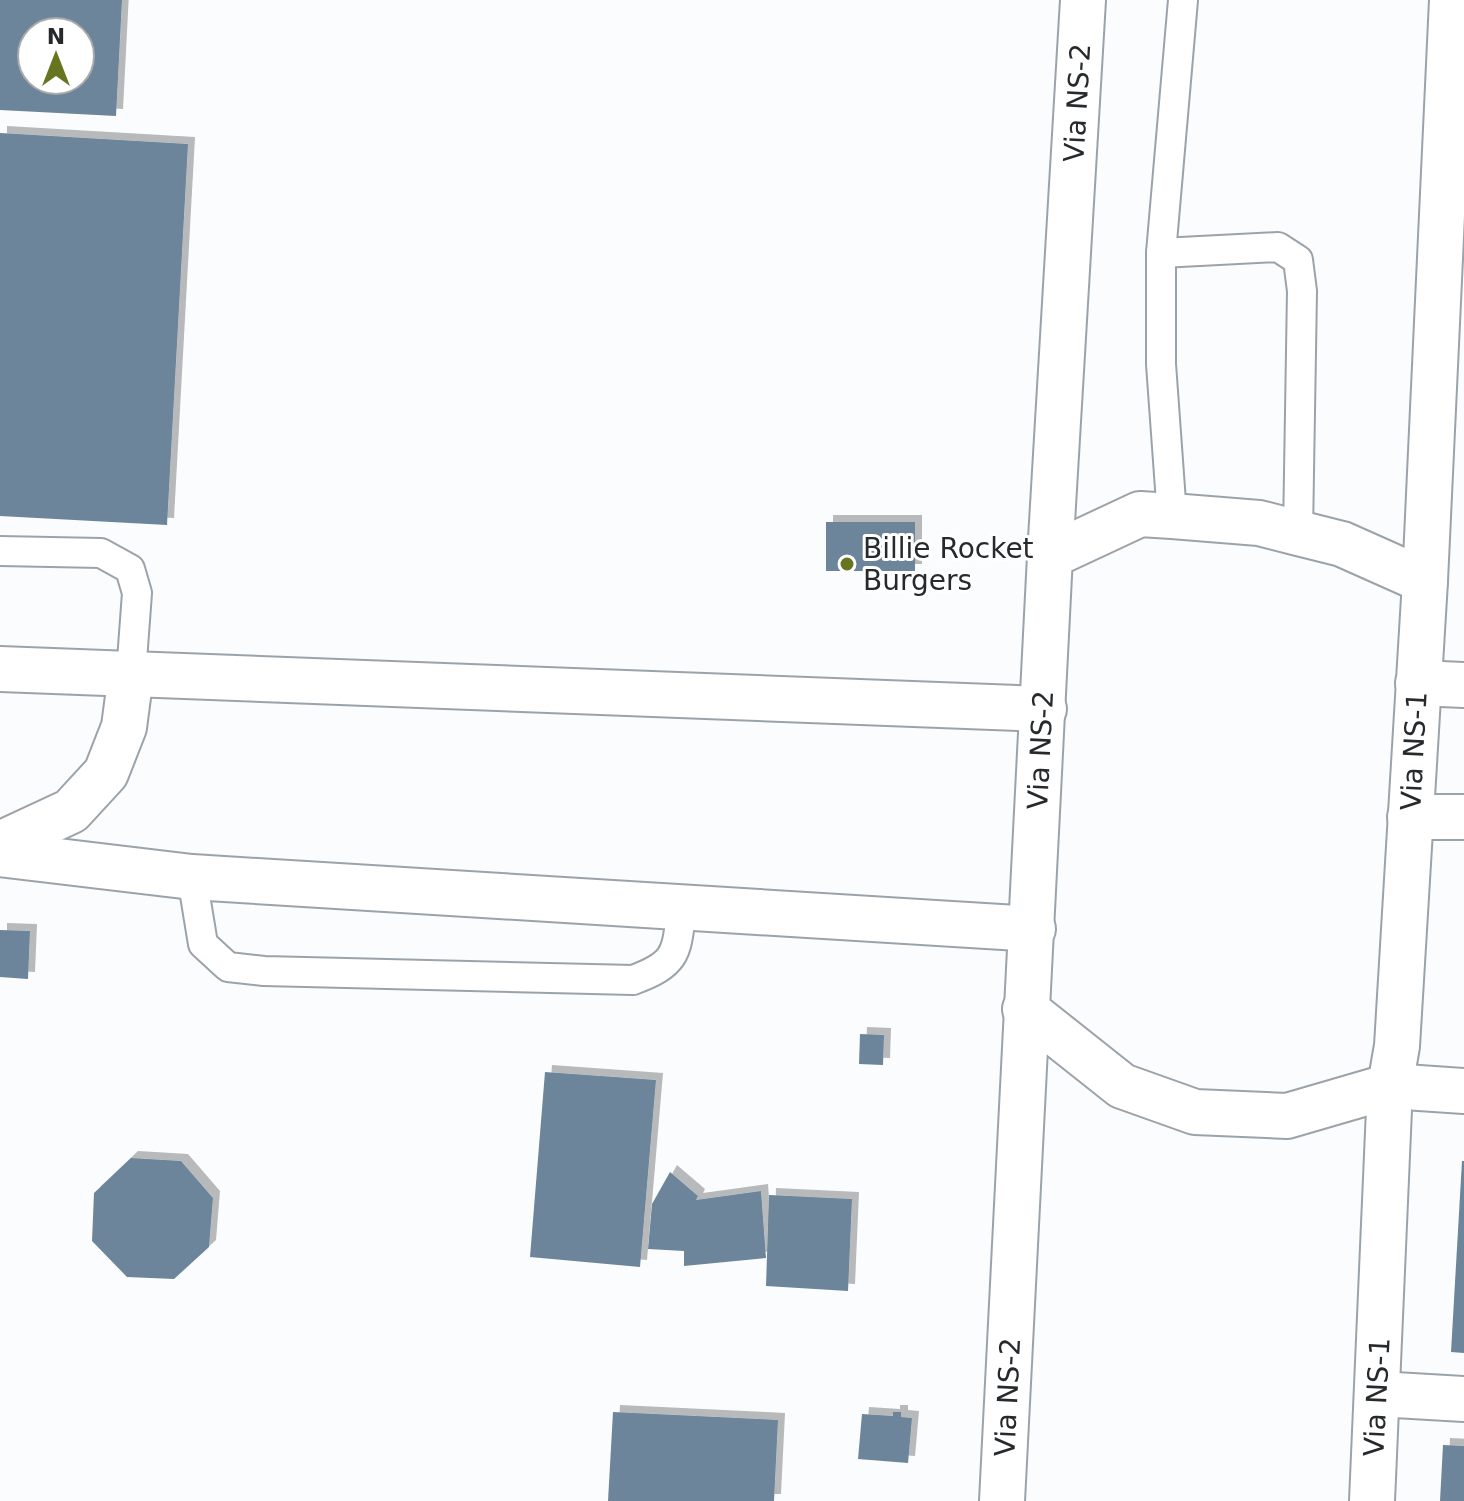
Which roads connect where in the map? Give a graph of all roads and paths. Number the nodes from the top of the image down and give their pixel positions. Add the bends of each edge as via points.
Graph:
1 (1083, 0) edge
2 (1183, 0) edge
3 (1452, 0) edge
4 (1456, 99) edge
5 (1161, 253) junction
6 (1449, 379) edge
7 (1172, 516) junction
8 (1298, 533) junction
9 (0, 551) edge
10 (1050, 556) junction
11 (1425, 581) junction
12 (0, 669) edge
13 (131, 674) junction
14 (1418, 683) junction
15 (1464, 685) edge
16 (1044, 709) junction
17 (1410, 817) junction
18 (1464, 817) edge
19 (0, 844) edge
20 (0, 854) edge
21 (192, 877) junction
22 (682, 907) junction
23 (1033, 929) junction
24 (1025, 1009) junction
25 (1390, 1086) junction
26 (1464, 1091) edge
27 (1378, 1394) junction
28 (1464, 1399) edge
29 (1002, 1501) edge
30 (1372, 1501) edge

1 - 10 main road, Via NS-2
2 - 5 lane
3 - 4 main road, Via NS-1
4 - 6 main road, Via NS-1
5 - 7 lane via 1161,364
5 - 8 lane via 1278,247 1298,260
6 - 11 main road, Via NS-1
7 - 8 main road via 1259,523
7 - 10 main road via 1140,514
8 - 11 main road via 1342,544
9 - 13 lane via 101,553 130,569 137,593
10 - 16 main road, Via NS-2
11 - 14 main road, Via NS-1
12 - 13 main road
13 - 16 main road
13 - 19 main road via 124,727 106,773 71,811
14 - 15 main road
14 - 17 main road, Via NS-1
16 - 23 main road, Via NS-2
17 - 18 main road
17 - 25 main road, Via NS-1 via 1397,1046
20 - 21 main road
21 - 22 main road
21 - 22 lane via 203,944 228,967 264,971 633,980 660,970 677,951
22 - 23 main road
23 - 24 main road, Via NS-2
24 - 25 main road via 1122,1086 1195,1112 1287,1116
24 - 29 main road, Via NS-2
25 - 26 main road
25 - 27 main road, Via NS-1
27 - 28 main road
27 - 30 main road, Via NS-1

